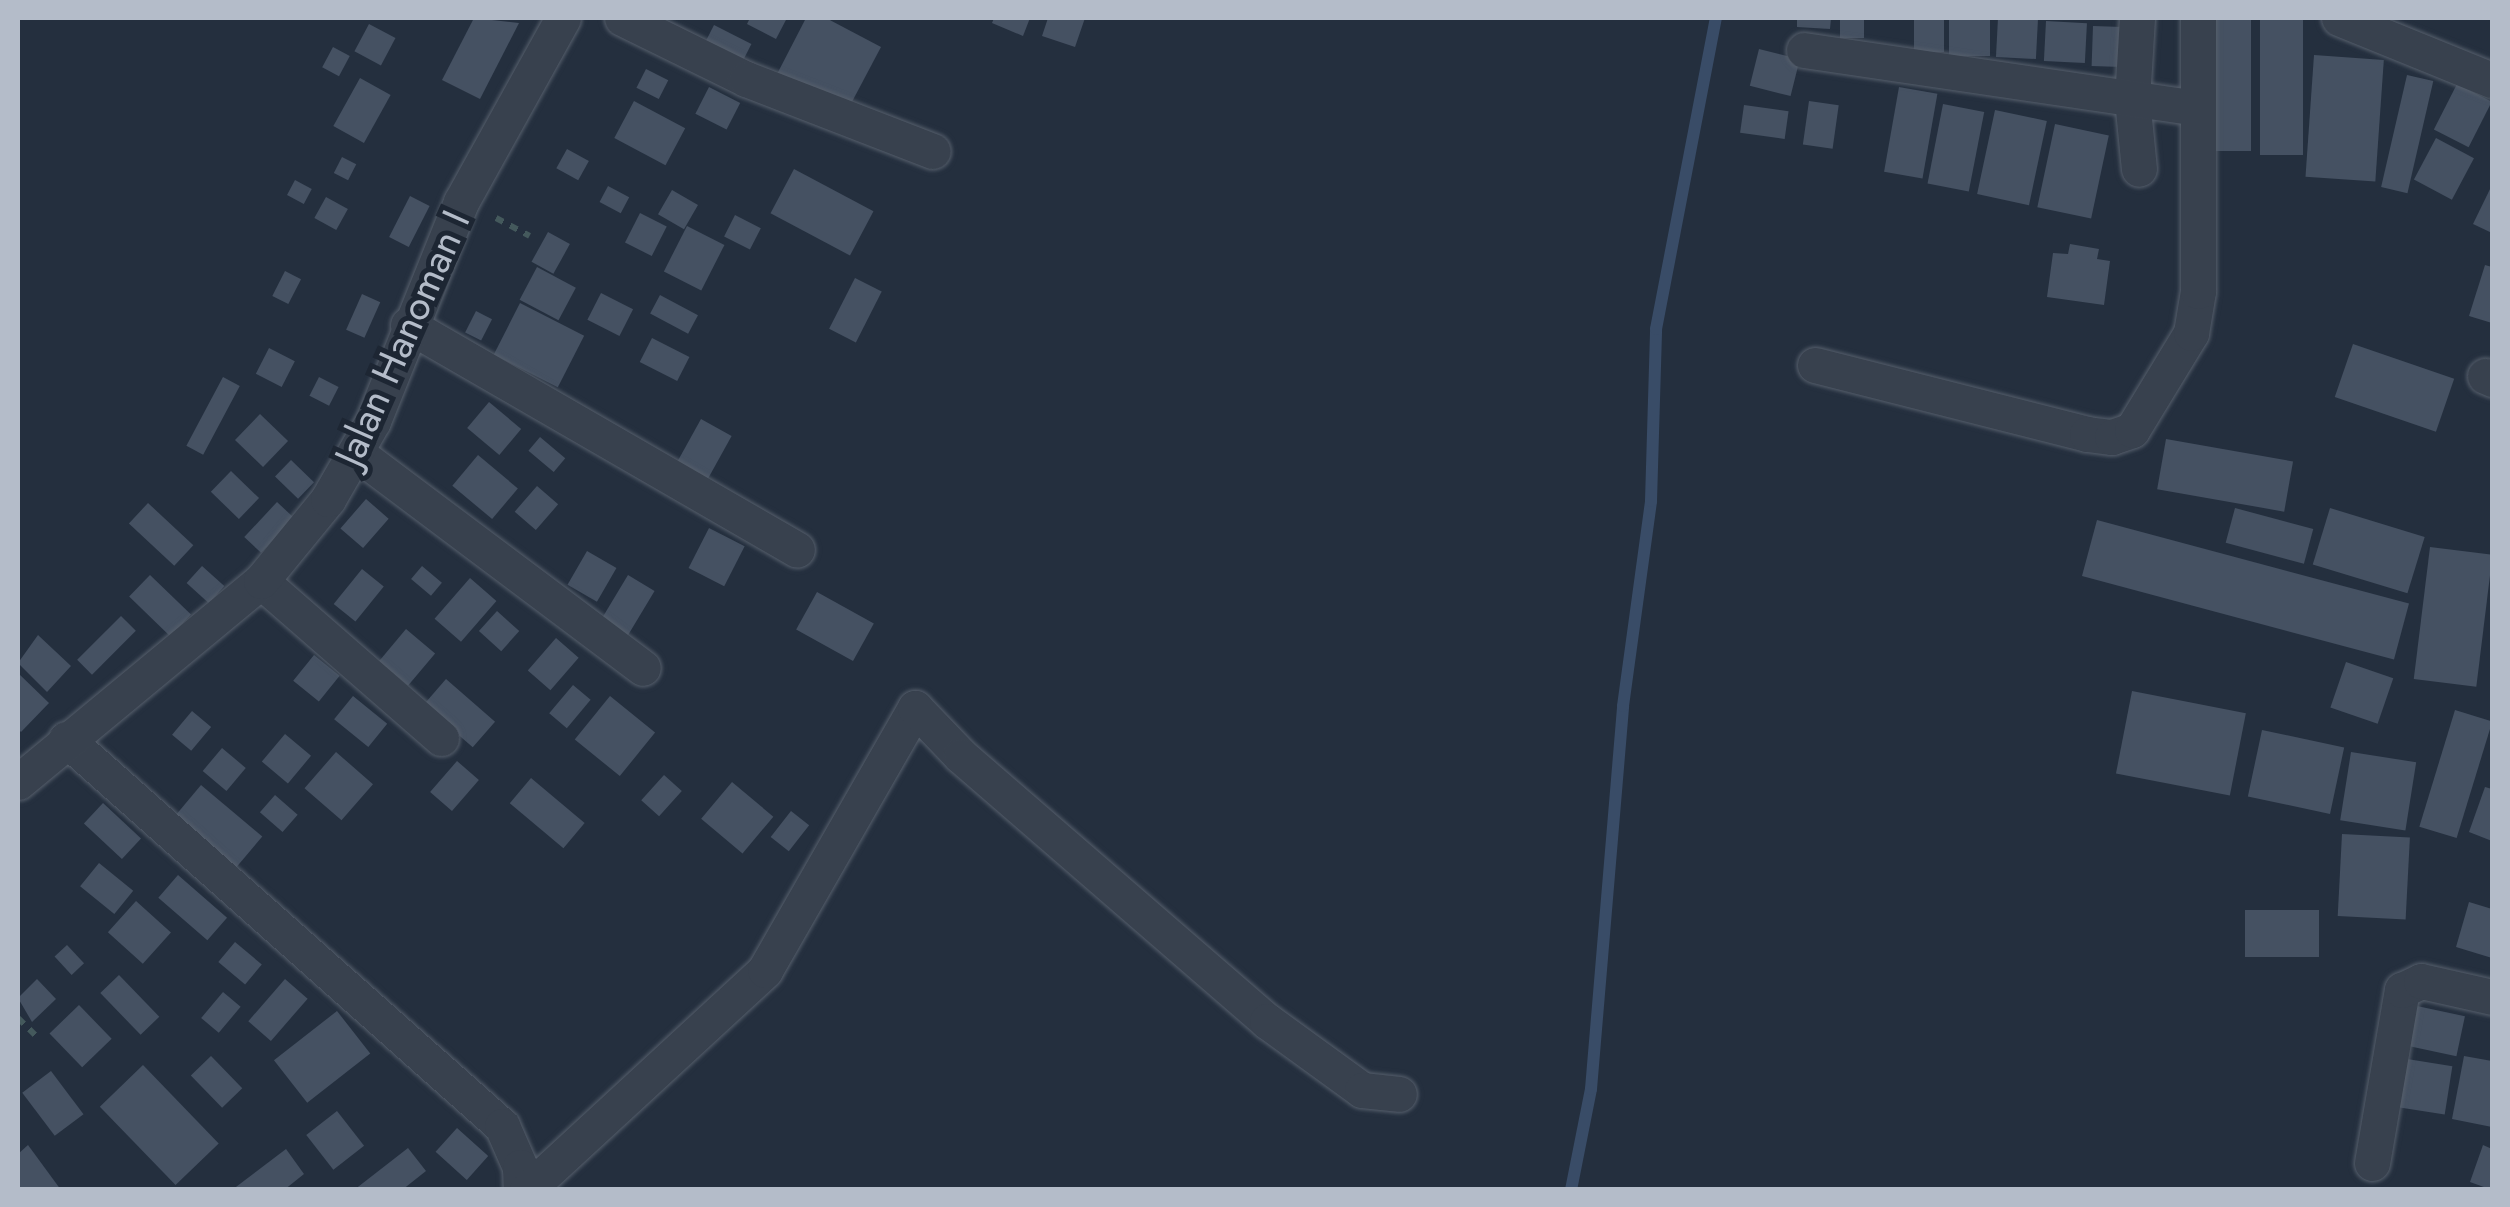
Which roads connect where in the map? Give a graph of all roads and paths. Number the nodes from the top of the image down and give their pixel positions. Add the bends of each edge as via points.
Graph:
1 (564, 18) edge
2 (622, 18) edge
3 (2136, 18) edge
4 (2198, 18) edge
5 (2339, 18) edge
6 (1804, 50) dead end
7 (2492, 80) edge
8 (2132, 99) junction
9 (2198, 108) junction
10 (933, 151) dead end
11 (2139, 169) dead end
12 (408, 326) junction
13 (1815, 365) dead end
14 (358, 454) junction
15 (797, 550) dead end
16 (262, 581) junction
17 (643, 668) dead end
18 (441, 738) dead end
19 (66, 739) junction
20 (18, 782) edge
21 (2492, 997) edge
22 (18, 1018) edge
23 (35, 1035) dead end
24 (1399, 1094) dead end
25 (2372, 1163) dead end
26 (524, 1190) edge

1 - 12 street, Jalan Hanoman I via 461,202
2 - 10 street via 746,79
3 - 8 street
4 - 9 street
5 - 7 street
6 - 8 street
8 - 9 street
8 - 11 street
9 - 13 street via 2198,290 2191,332 2132,430 2087,434
12 - 14 street, Jalan Hanoman I
12 - 15 street
14 - 16 street, Jalan Hanoman I
14 - 17 street
16 - 18 street
16 - 19 street, Jalan Hanoman I
19 - 20 street, Jalan Hanoman I
19 - 26 street via 502,1126
21 - 25 street via 2421,981 2402,990
22 - 23 path
24 - 26 street via 1362,1090 1267,1021 914,708 764,970

